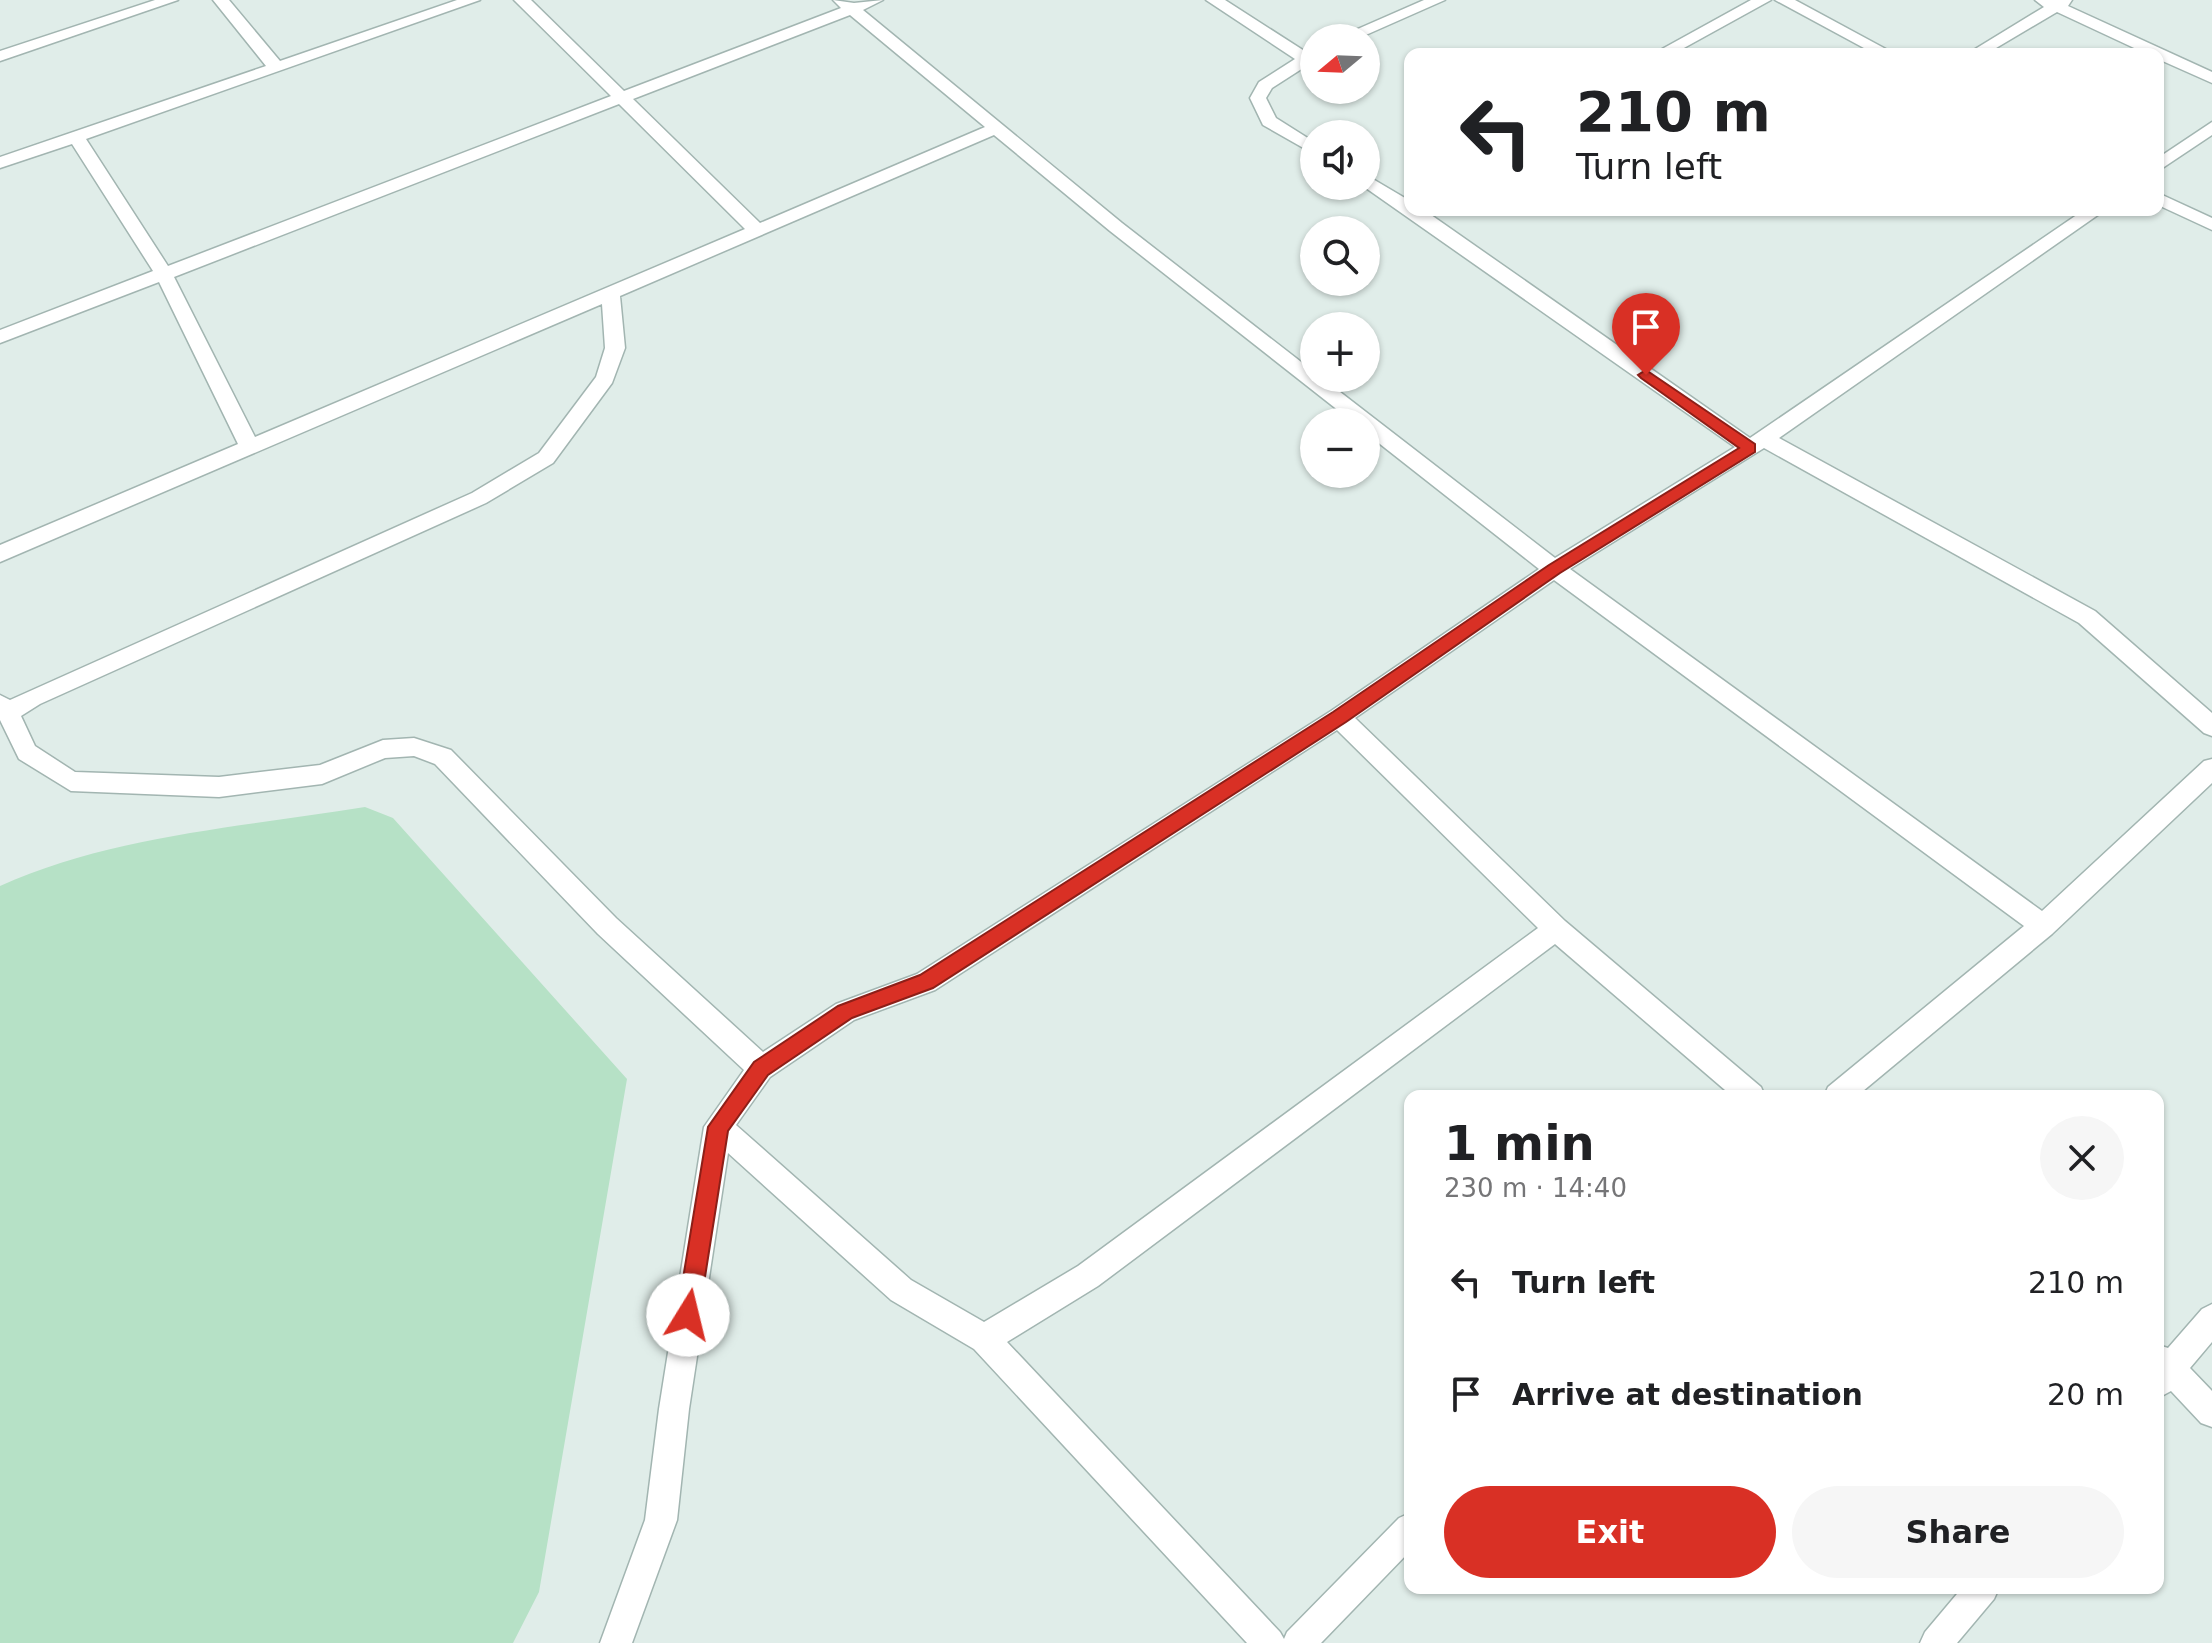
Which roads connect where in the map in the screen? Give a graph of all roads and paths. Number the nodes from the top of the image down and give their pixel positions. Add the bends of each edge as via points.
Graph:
1 (170, 0) edge
2 (221, 0) edge
3 (472, 0) edge
4 (522, 0) edge
5 (875, 0) edge
6 (1214, 0) edge
7 (1437, 0) edge
8 (1763, 0) edge
9 (1783, 0) edge
10 (2056, 2) edge
11 (847, 4) edge
12 (1379, 24) edge
13 (1672, 48) edge
14 (1875, 48) edge
15 (1984, 48) edge
16 (2150, 48) edge
17 (1300, 50) edge
18 (2164, 55) edge
19 (0, 56) edge
20 (1300, 62) edge
21 (276, 67) junction
22 (2212, 78) edge
23 (621, 99) junction
24 (2212, 127) edge
25 (997, 128) junction
26 (76, 137) junction
27 (1300, 140) edge
28 (2164, 162) edge
29 (0, 163) edge
30 (1380, 189) edge
31 (1404, 190) edge
32 (1392, 196) junction
33 (2164, 201) edge
34 (1404, 205) edge
35 (1420, 216) edge
36 (2087, 216) edge
37 (2212, 225) edge
38 (756, 229) junction
39 (163, 272) junction
40 (610, 292) junction
41 (0, 337) edge
42 (1757, 443) junction
43 (250, 448) junction
44 (0, 554) edge
45 (1554, 569) junction
46 (4, 708) edge
47 (1339, 717) junction
48 (2212, 727) edge
49 (2207, 782) edge
50 (2043, 926) junction
51 (1556, 929) junction
52 (761, 1068) junction
53 (1745, 1090) edge
54 (1847, 1090) edge
55 (718, 1127) junction
56 (2212, 1319) edge
57 (984, 1339) junction
58 (2164, 1367) edge
59 (2164, 1371) edge
60 (2212, 1412) edge
61 (1404, 1535) edge
62 (1978, 1594) edge
63 (616, 1643) edge
64 (1269, 1643) edge
65 (1298, 1643) edge
66 (1936, 1643) edge

1 - 19 street
2 - 21 street
3 - 21 street
4 - 23 street
5 - 11 street
6 - 17 street
7 - 12 street
8 - 13 street
9 - 14 street
10 - 15 street
10 - 16 street
11 - 23 street
11 - 25 street
18 - 22 street
20 - 27 street via 1265,85 1258,98 1269,121
21 - 26 street
23 - 38 street
23 - 39 street
24 - 28 street
25 - 38 street
25 - 45 street
26 - 29 street
26 - 39 street
30 - 32 street
31 - 32 street
32 - 34 street
33 - 37 street
35 - 42 street
36 - 42 street
38 - 40 street
39 - 41 street
39 - 43 street
40 - 43 street
40 - 46 street via 615,348 605,378 546,458 479,498
42 - 45 street
42 - 48 street via 2087,617
43 - 44 street
45 - 47 street
45 - 50 street
46 - 52 street via 27,752 71,781 219,787 322,774 383,749 414,747 443,757 597,917
47 - 51 street
47 - 52 street via 926,982 845,1012
49 - 50 street
50 - 54 street
51 - 53 street
51 - 57 street via 1088,1276
52 - 55 street
55 - 57 street via 901,1290
55 - 63 street via 661,1520
56 - 58 street
57 - 64 street
59 - 60 street
61 - 65 street
62 - 66 street

